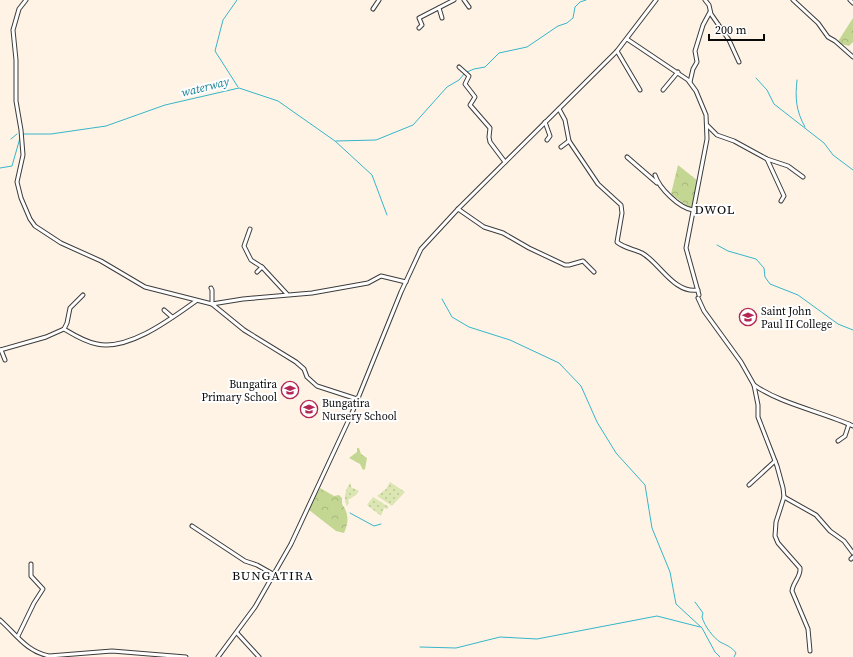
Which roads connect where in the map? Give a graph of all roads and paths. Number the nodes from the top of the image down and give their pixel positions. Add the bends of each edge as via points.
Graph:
1 (26, 0) edge
2 (379, 0) edge
3 (454, 0) edge
4 (464, 0) edge
5 (656, 0) edge
6 (706, 0) edge
7 (793, 0) edge
8 (850, 0) edge
9 (853, 3) edge
10 (469, 7) dead end
11 (439, 8) junction
12 (373, 9) dead end
13 (710, 12) junction
14 (421, 13) dead end
15 (420, 17) junction
16 (442, 18) dead end
17 (419, 28) dead end
18 (627, 39) junction
19 (617, 51) junction
20 (853, 57) edge
21 (739, 62) dead end
22 (459, 67) dead end
23 (678, 72) junction
24 (690, 82) junction
25 (640, 90) dead end
26 (663, 90) dead end
27 (559, 109) junction
28 (545, 122) junction
29 (707, 125) junction
30 (548, 140) dead end
31 (569, 141) junction
32 (561, 147) dead end
33 (627, 157) dead end
34 (767, 159) junction
35 (505, 162) junction
36 (655, 174) dead end
37 (803, 177) dead end
38 (657, 183) junction
39 (781, 201) dead end
40 (458, 209) junction
41 (693, 210) junction
42 (250, 229) dead end
43 (262, 267) junction
44 (257, 272) dead end
45 (594, 272) dead end
46 (406, 282) junction
47 (211, 288) dead end
48 (698, 290) junction
49 (287, 294) junction
50 (84, 296) dead end
51 (196, 301) junction
52 (212, 304) junction
53 (164, 310) dead end
54 (172, 317) junction
55 (64, 328) junction
56 (0, 350) edge
57 (5, 360) dead end
58 (754, 385) junction
59 (357, 399) junction
60 (849, 424) junction
61 (853, 426) edge
62 (838, 441) dead end
63 (775, 461) junction
64 (749, 485) dead end
65 (784, 497) junction
66 (192, 526) dead end
67 (853, 553) edge
68 (31, 564) dead end
69 (273, 574) junction
70 (0, 620) edge
71 (237, 633) junction
72 (18, 636) junction
73 (810, 651) dead end
74 (186, 657) edge
75 (218, 657) edge
76 (259, 657) edge

1 - 51 street via 19,9 13,30 16,101 23,155 17,182 30,219 49,235 141,285
2 - 12 street
3 - 11 street
4 - 10 street
5 - 18 street
6 - 13 street
7 - 20 street via 818,23 828,37
8 - 9 street
11 - 15 street
11 - 16 street
13 - 21 street via 729,40
13 - 24 street via 695,51 697,62
14 - 15 street
15 - 17 street via 422,26
18 - 19 street
18 - 23 street
19 - 25 street
19 - 27 street
22 - 35 street via 469,76 465,84 475,97 470,105 490,128 490,142
23 - 24 street
23 - 26 street
24 - 29 street via 702,106
27 - 28 street
27 - 31 street via 566,120
28 - 30 street via 550,136
28 - 35 street
29 - 34 street via 717,136 734,141
29 - 41 street
31 - 32 street
31 - 48 street via 598,184 621,205 617,242 642,253 680,285 694,291
33 - 38 street
34 - 37 street via 787,165
34 - 39 street via 784,196
35 - 40 street
36 - 38 street
38 - 41 street via 685,209
40 - 45 street via 484,227 503,233 565,265 583,261
40 - 46 street via 421,249
41 - 48 street via 686,248
42 - 43 street via 244,246 251,260
43 - 44 street
43 - 49 street
46 - 49 street via 381,276 368,283 312,293
46 - 59 street
47 - 52 street
48 - 58 street via 704,311 741,362
49 - 52 street
50 - 55 street via 70,308
51 - 52 street
51 - 54 street
52 - 59 street via 244,330 296,362 317,386
53 - 54 street
54 - 55 street via 132,341 108,345 85,340
55 - 56 street via 50,335
56 - 57 street
58 - 60 street via 820,415
58 - 63 street via 758,417
59 - 69 street via 300,526
60 - 61 street
60 - 62 street via 845,436
63 - 64 street
63 - 65 street
65 - 67 street via 816,515
65 - 73 street via 774,533 778,543 800,568 792,591 808,629
66 - 69 street via 245,561
68 - 72 street via 31,576 43,589
69 - 71 street
70 - 72 street
71 - 75 street
71 - 76 street
72 - 74 street via 30,649 49,656 112,650

